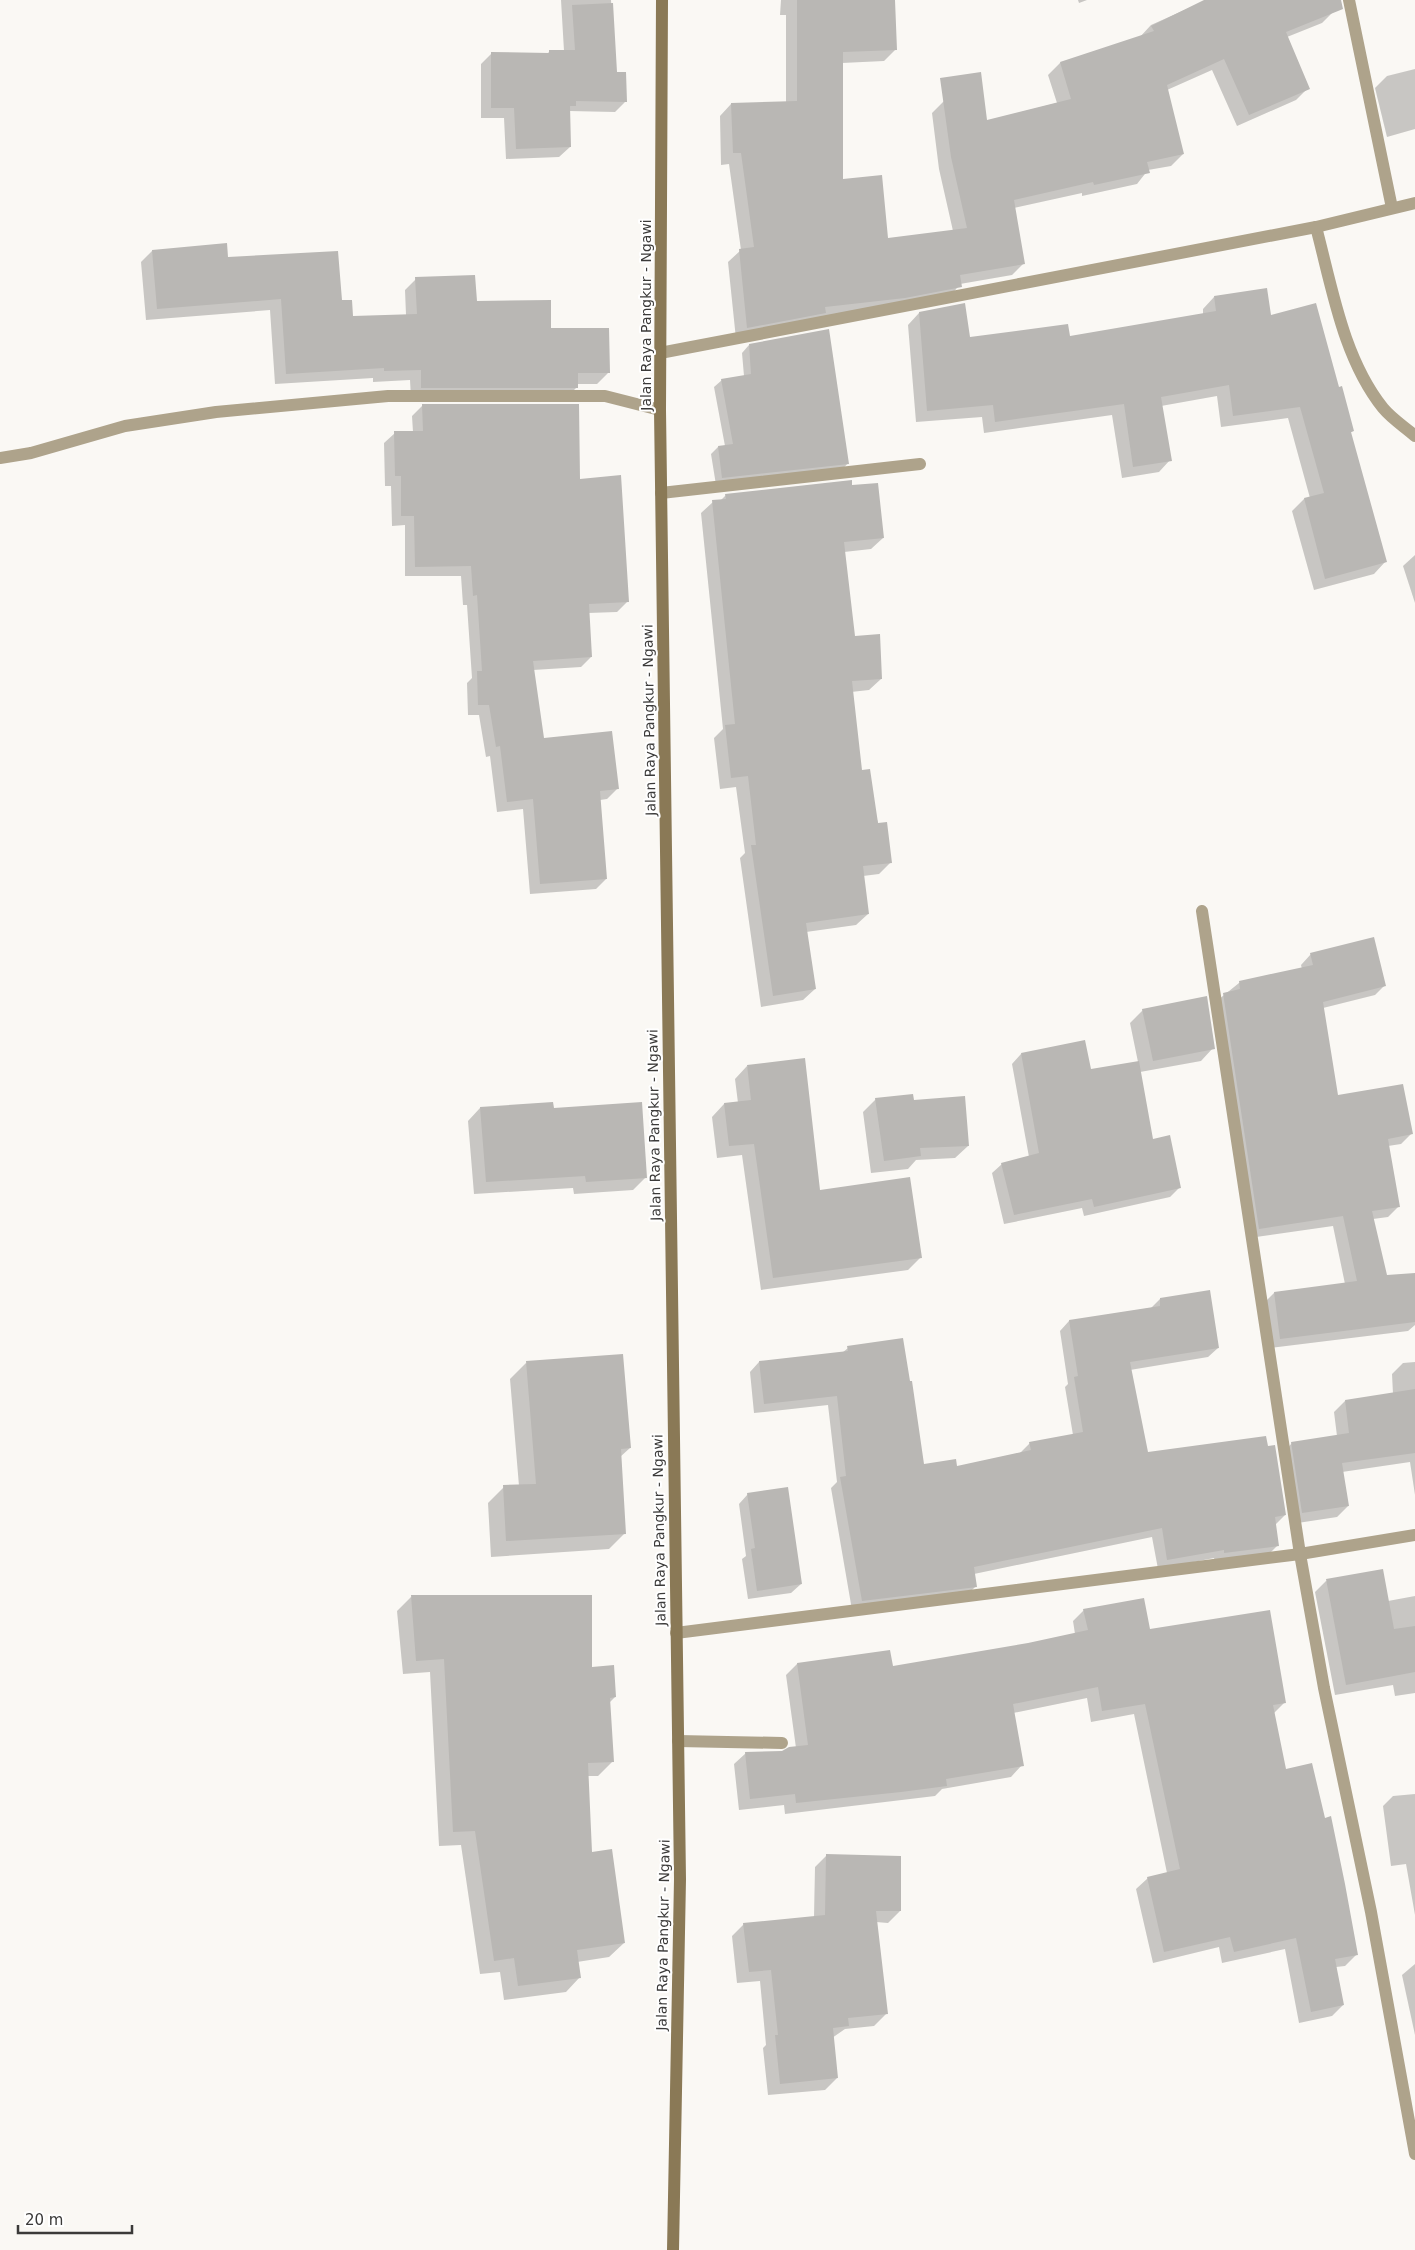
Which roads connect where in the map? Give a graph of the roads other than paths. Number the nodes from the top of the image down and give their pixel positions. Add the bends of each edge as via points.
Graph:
1 (662, 0) edge
2 (1349, 0) edge
3 (1415, 203) edge
4 (1392, 208) junction
5 (1316, 226) junction
6 (660, 353) junction
7 (660, 410) junction
8 (1415, 436) edge
9 (0, 458) edge
10 (920, 464) dead end
11 (661, 492) junction
12 (1202, 911) dead end
13 (1415, 1534) edge
14 (1300, 1554) junction
15 (676, 1633) junction
16 (678, 1741) junction
17 (782, 1743) dead end
18 (1415, 2154) edge
19 (672, 2250) edge

1 - 6 main road, Jalan Raya Pangkur - Ngawi
2 - 4 street
3 - 4 street
4 - 5 street
5 - 6 street
5 - 8 street via 1341,322 1360,372 1384,409
6 - 7 main road, Jalan Raya Pangkur - Ngawi
7 - 9 street via 605,396 388,396 216,412 125,426 31,453
7 - 11 main road, Jalan Raya Pangkur - Ngawi
10 - 11 street
11 - 15 main road, Jalan Raya Pangkur - Ngawi
12 - 14 street
13 - 14 street
14 - 15 street
14 - 18 street
15 - 16 main road, Jalan Raya Pangkur - Ngawi
16 - 17 street
16 - 19 main road, Jalan Raya Pangkur - Ngawi via 680,1879

